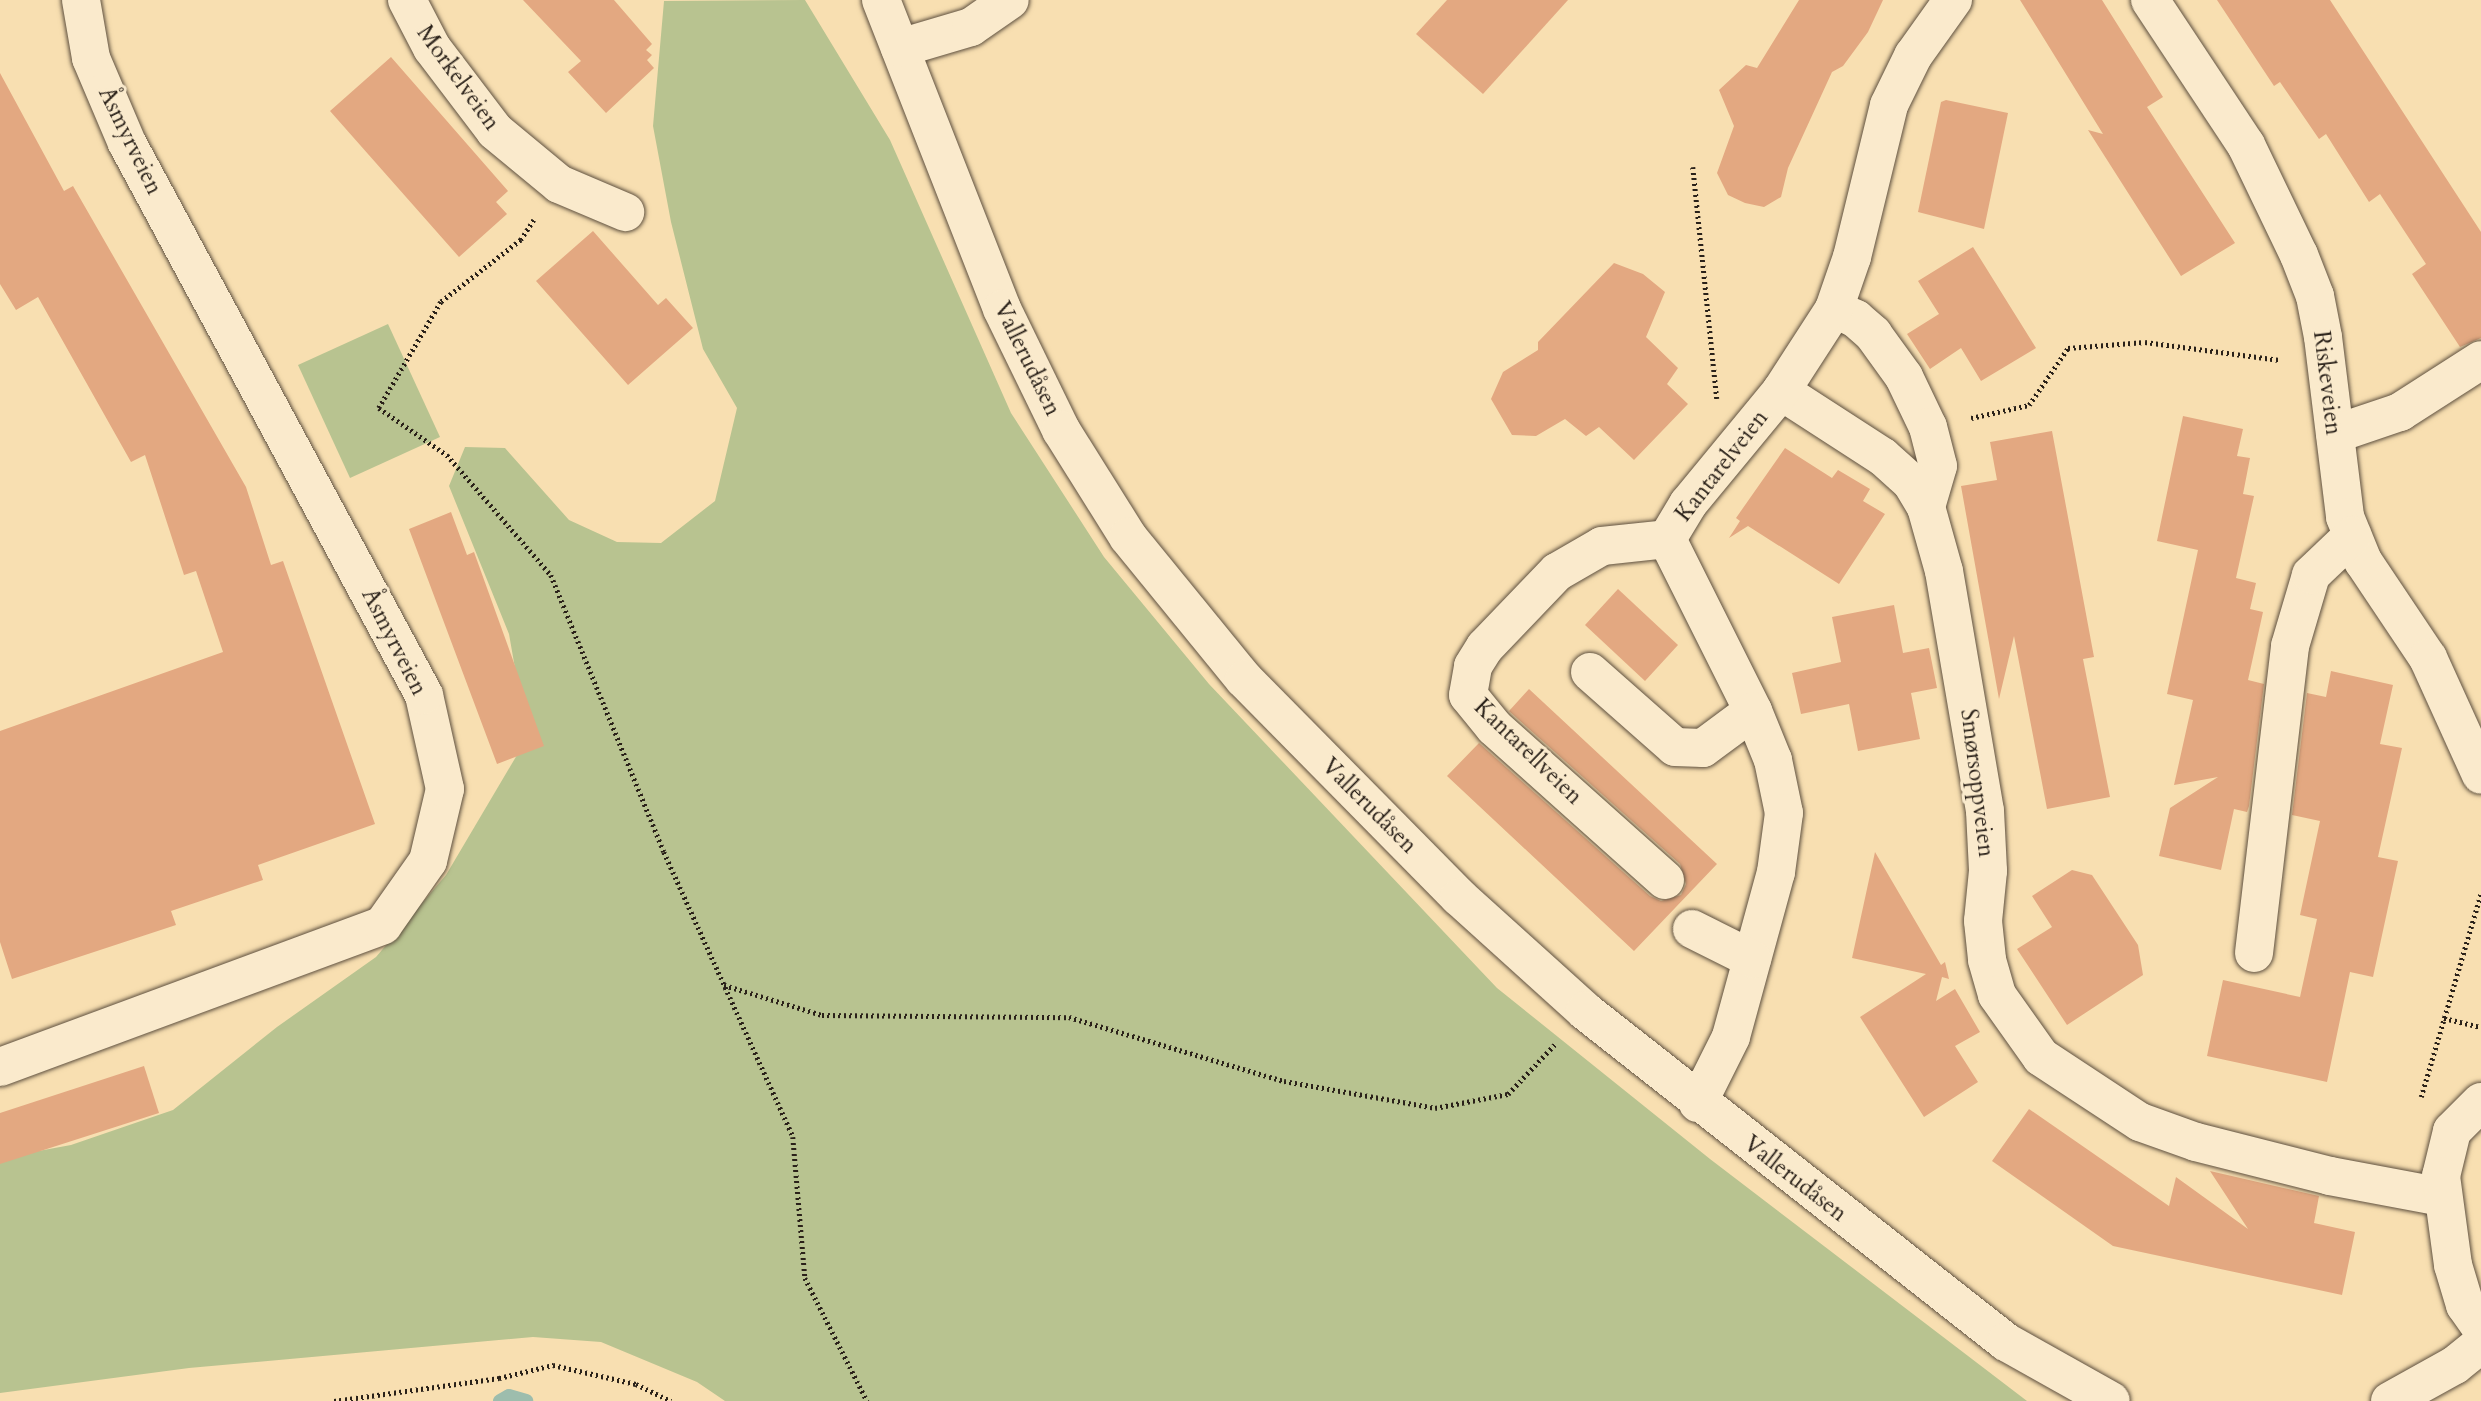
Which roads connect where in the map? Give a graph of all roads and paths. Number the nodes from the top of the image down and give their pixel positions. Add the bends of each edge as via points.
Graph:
1 (81, 0) edge
2 (407, 0) edge
3 (881, 0) edge
4 (1010, 0) edge
5 (1953, 0) edge
6 (2150, 0) edge
7 (900, 48) junction
8 (1693, 167) dead end
9 (625, 212) dead end
10 (521, 240) dead end
11 (1834, 309) junction
12 (2326, 359) junction
13 (2481, 360) edge
14 (1781, 391) junction
15 (1928, 427) junction
16 (2335, 434) junction
17 (1723, 459) junction
18 (1926, 507) junction
19 (2352, 536) junction
20 (1667, 539) junction
21 (1590, 672) dead end
22 (1753, 712) junction
23 (2481, 775) edge
24 (1665, 880) dead end
25 (2481, 893) edge
26 (1692, 929) dead end
27 (2254, 953) dead end
28 (1752, 959) junction
29 (724, 985) junction
30 (1585, 1011) junction
31 (2444, 1018) junction
32 (2480, 1027) edge
33 (0, 1067) edge
34 (2481, 1102) edge
35 (1698, 1103) junction
36 (2418, 1107) dead end
37 (2442, 1197) junction
38 (2481, 1328) edge
39 (2481, 1344) edge
40 (334, 1401) edge
41 (671, 1401) edge
42 (867, 1401) edge
43 (2111, 1401) edge
44 (2390, 1401) edge

1 - 33 street, Åsmyrveien via 91,58 127,144 424,695 445,789 428,861 383,925
2 - 9 street, Morkelveien via 432,48 495,131 559,184
3 - 7 street, Vallerudåsen
4 - 7 street via 971,27
5 - 11 street, Kantarelveien via 1913,55 1889,105 1852,257
6 - 12 street, Riskeveien via 2246,145 2275,204 2315,296
7 - 30 street, Vallerudåsen via 1002,309 1074,454 1128,537 1244,679 1515,951
8 - 17 path
10 - 29 path via 441,302 379,408 447,455 551,575 664,852
11 - 14 street, Kantarelveien
11 - 15 street via 1856,318 1873,334 1905,377
12 - 15 path via 2265,360 2146,342 2068,348 2029,405
12 - 16 street, Riskeveien
13 - 16 street via 2400,412
14 - 17 street, Kantarelveien
14 - 18 street, Smørsoppveien via 1884,457 1911,482
15 - 18 street via 1938,467
16 - 19 street, Riskeveien via 2339,493
17 - 20 street, Kantarelveien
18 - 37 street, Smørsoppveien via 1944,571 1985,811 1987,960 1997,995 2012,1022 2041,1057 2140,1122 2258,1159
19 - 23 street, Riskeveien via 2380,589 2428,658
19 - 27 street via 2311,575 2290,646
20 - 22 street, Kantarelveien
20 - 24 street, Kantarellveien via 1602,546 1556,572 1485,647 1473,666 1468,695 1494,727
21 - 22 street via 1675,747 1703,748
22 - 28 street, Kantarelveien via 1776,769 1784,813 1776,872
25 - 31 path
26 - 28 street
28 - 35 street, Kantarelveien via 1731,1037
29 - 30 path via 822,1015 1069,1017 1284,1081 1435,1108 1508,1094
29 - 42 path via 793,1137 805,1278
30 - 35 street, Vallerudåsen
31 - 32 path
31 - 36 path
34 - 37 street via 2452,1131 2443,1157
35 - 43 street, Vallerudåsen via 2006,1342
37 - 38 street via 2465,1306
39 - 44 street via 2455,1365
40 - 41 path via 499,1378 553,1365 636,1384

